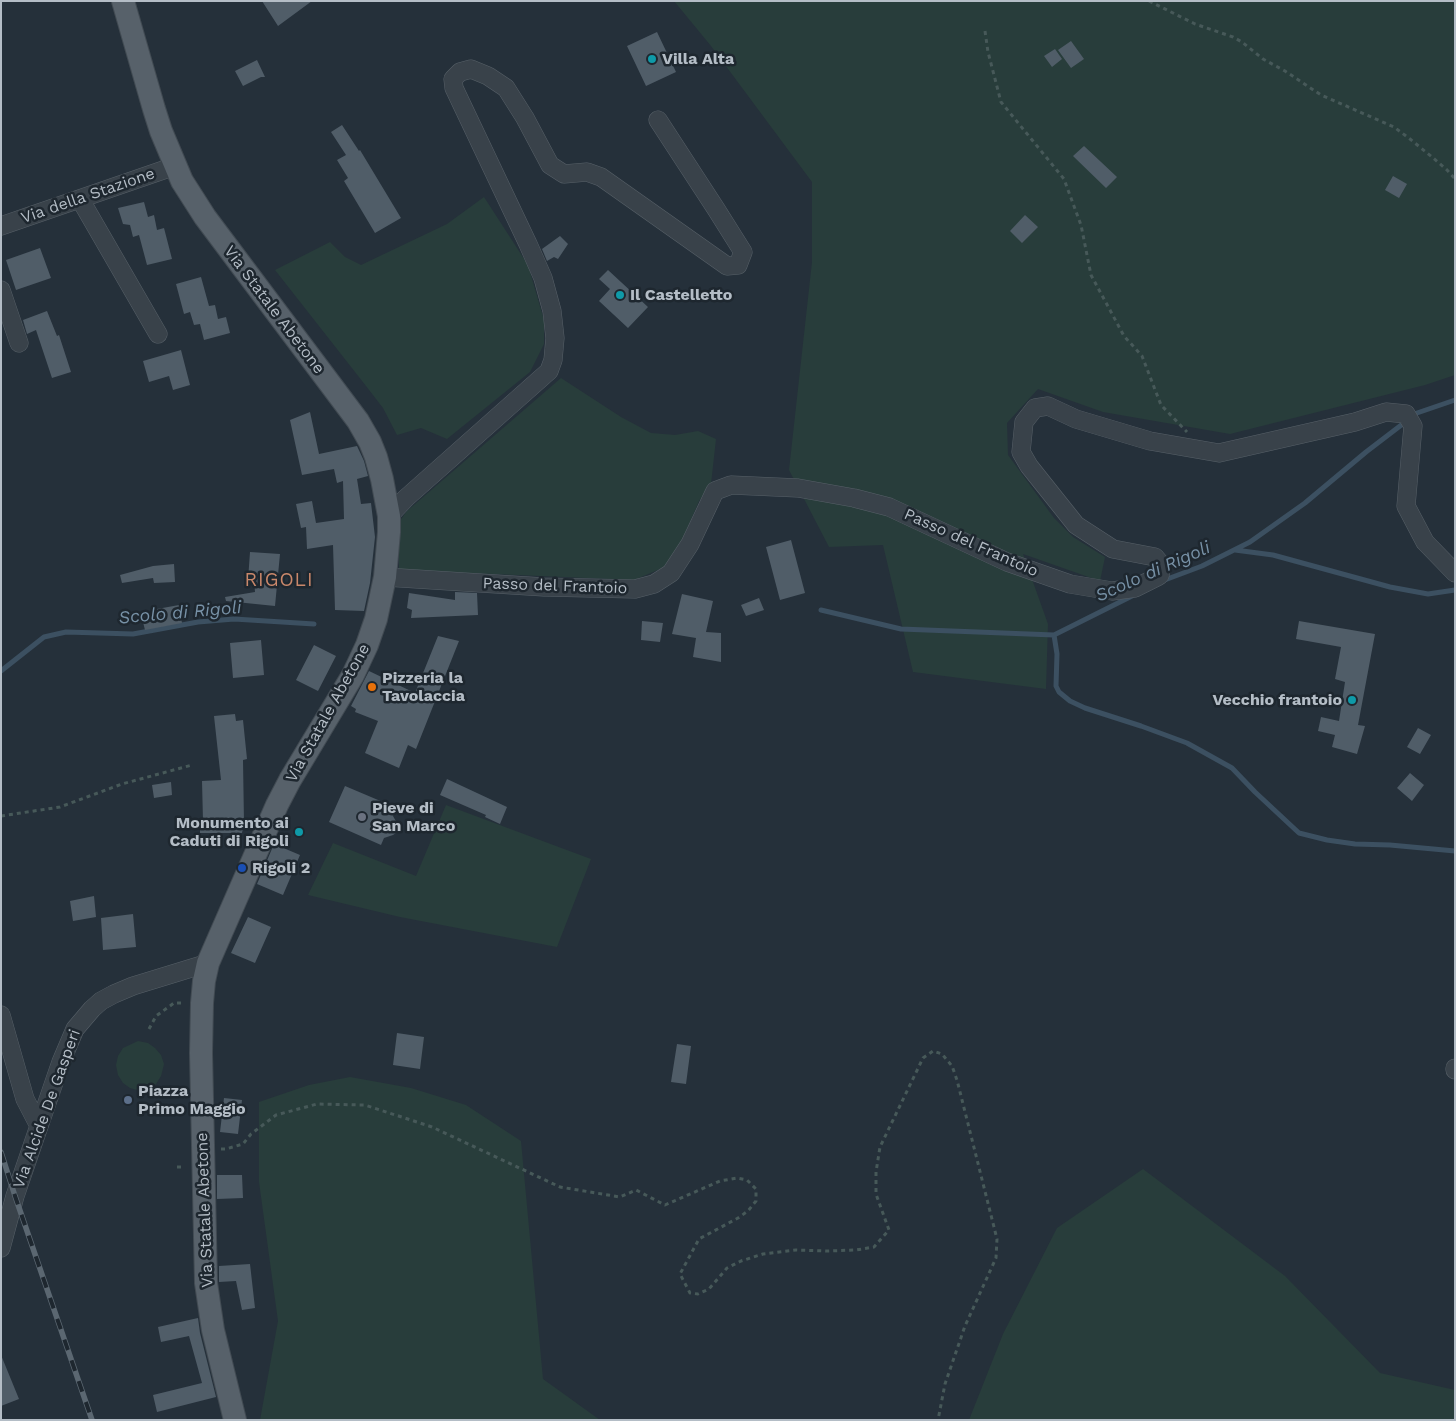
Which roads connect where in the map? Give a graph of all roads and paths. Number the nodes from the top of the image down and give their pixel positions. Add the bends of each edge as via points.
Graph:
1 (123, 1) edge
2 (1149, 1) edge
3 (985, 31) dead end
4 (658, 120) dead end
5 (175, 166) junction
6 (1455, 179) edge
7 (80, 199) junction
8 (1, 226) edge
9 (1, 290) edge
10 (158, 334) dead end
11 (19, 343) dead end
12 (1188, 448) junction
13 (389, 516) junction
14 (1455, 574) edge
15 (385, 577) junction
16 (192, 765) dead end
17 (1, 816) edge
18 (208, 962) junction
19 (164, 1011) dead end
20 (1, 1015) edge
21 (149, 1029) dead end
22 (39, 1126) junction
23 (203, 1149) junction
24 (1, 1248) edge
25 (235, 1420) edge
26 (938, 1420) edge

1 - 5 main road, Via Statale Abetone via 154,109
2 - 6 path via 1195,24 1233,37 1321,95 1394,127
3 - 12 path via 1001,102 1064,179 1081,226 1091,275 1124,336 1142,356 1161,405 1188,430
4 - 13 street via 743,252 738,265 727,266 601,177 587,172 564,174 550,165 506,88 488,76 471,69 460,72 453,79 454,88 543,278 552,311 553,360 549,371
5 - 7 street, Via della Stazione
5 - 13 main road, Via Statale Abetone via 205,217 358,422 376,457
7 - 8 street, Via della Stazione
7 - 10 street
9 - 11 street
12 - 14 street, Passo del Frantoio via 1219,452 1355,422 1386,412 1406,414 1413,426 1406,506 1425,542
12 - 15 street, Passo del Frantoio via 1150,441 1076,419 1048,406 1035,408 1024,422 1021,452 1076,525 1113,549 1155,557 1160,563 1160,575 1135,588 1112,592 1070,584 1007,562 889,507 798,488 731,486 716,490 690,544 671,573 654,584 635,589
13 - 15 main road, Via Statale Abetone
15 - 18 main road, Via Statale Abetone via 367,645 353,675 277,805
16 - 17 path via 122,784 60,807
18 - 22 street, Via Alcide De Gasperi via 133,986 108,997 92,1009 75,1029
18 - 23 main road, Via Statale Abetone via 202,1003
19 - 21 path via 156,1016
20 - 22 street via 25,1099
22 - 24 street, Via Alcide De Gasperi
23 - 25 main road, Via Statale Abetone via 208,1308
23 - 26 path via 226,1149 243,1144 276,1115 317,1104 365,1105 432,1128 560,1188 620,1197 636,1190 665,1205 720,1181 747,1180 756,1189 756,1201 738,1218 699,1239 680,1274 690,1293 698,1294 709,1290 727,1268 763,1254 874,1247 889,1230 876,1194 880,1147 923,1058 933,1051 942,1054 952,1066 957,1080 997,1239 996,1258 965,1326 945,1384

